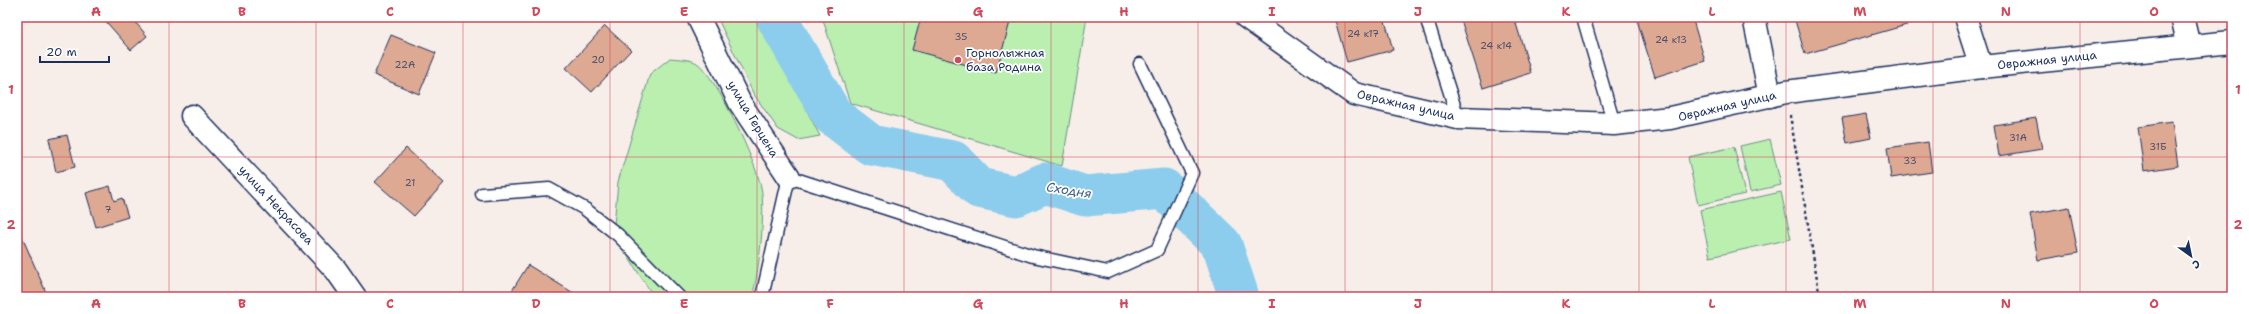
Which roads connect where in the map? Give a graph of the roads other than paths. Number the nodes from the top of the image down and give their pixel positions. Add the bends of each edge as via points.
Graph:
1 (698, 17) edge
2 (1246, 17) edge
3 (1426, 17) edge
4 (1584, 17) edge
5 (1754, 17) edge
6 (1966, 17) edge
7 (2182, 17) edge
8 (2232, 42) edge
9 (2189, 46) junction
10 (1140, 64) dead end
11 (1981, 67) junction
12 (1778, 94) junction
13 (192, 116) dead end
14 (1458, 118) junction
15 (1614, 124) junction
16 (789, 178) junction
17 (482, 194) dead end
18 (355, 297) edge
19 (679, 297) edge
20 (762, 297) edge

1 - 16 street, улица Герцена via 740,103
2 - 14 street, Овражная улица via 1354,94
3 - 14 lane
4 - 15 lane
5 - 12 street
6 - 11 street
7 - 9 street
8 - 9 street, Овражная улица
9 - 11 street, Овражная улица
10 - 16 lane via 1192,173 1157,250 1108,272 1033,256
11 - 12 street, Овражная улица
12 - 15 street, Овражная улица via 1670,118
13 - 18 street, улица Некрасова via 336,270
14 - 15 street, Овражная улица
16 - 20 lane
17 - 19 lane via 549,189 586,209 618,235

